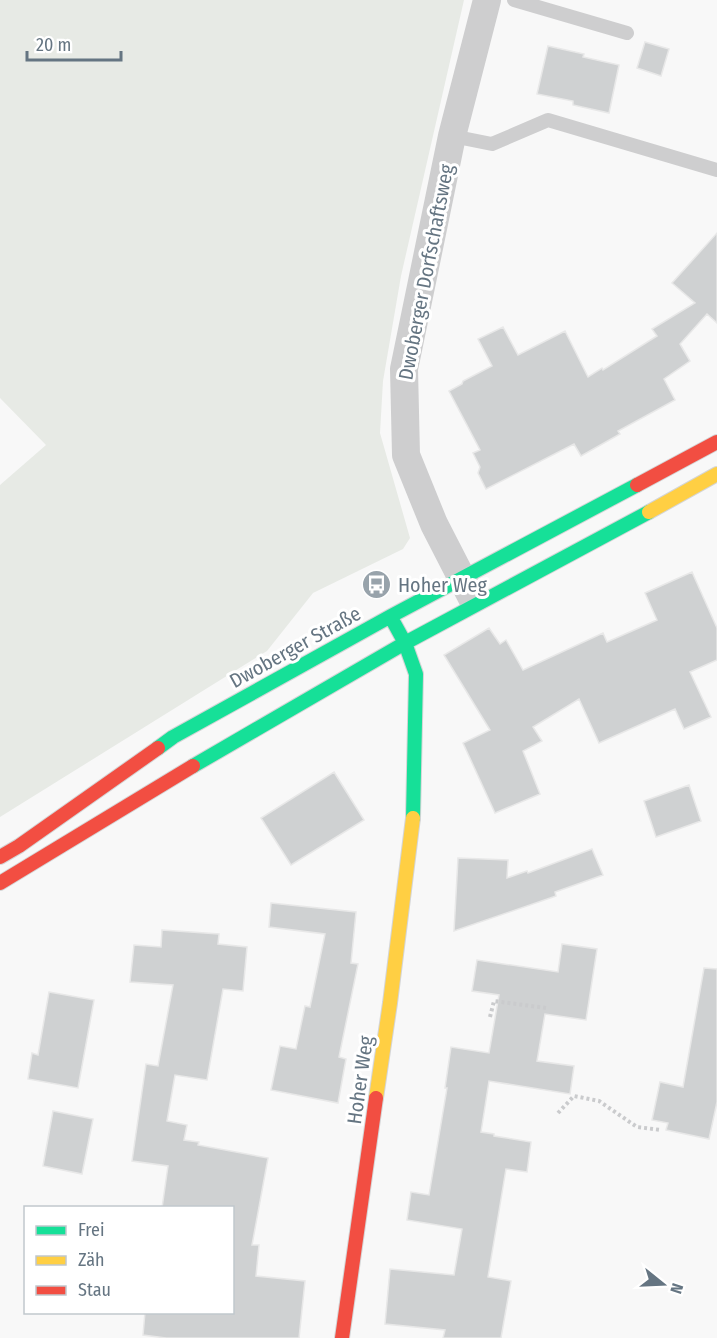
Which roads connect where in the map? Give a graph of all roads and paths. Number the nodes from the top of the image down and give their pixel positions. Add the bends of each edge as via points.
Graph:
1 (487, 0) edge
2 (514, 0) edge
3 (627, 33) dead end
4 (452, 136) junction
5 (717, 171) edge
6 (717, 442) edge
7 (717, 474) edge
8 (462, 578) junction
9 (476, 605) junction
10 (391, 616) junction
11 (405, 643) junction
12 (0, 857) edge
13 (0, 883) edge
14 (546, 1008) dead end
15 (490, 1017) dead end
16 (558, 1113) dead end
17 (661, 1130) dead end
18 (342, 1338) edge

1 - 4 street, Dwoberger Dorfschaftsweg
2 - 3 lane
4 - 5 lane via 492,144 548,120
4 - 8 street, Dwoberger Dorfschaftsweg via 404,369 405,433 406,454 434,524
6 - 8 street, Dwoberger Straße
7 - 9 street
8 - 9 street, Dwoberger Dorfschaftsweg
8 - 10 street, Dwoberger Straße
9 - 11 street
10 - 11 street, Hoher Weg
10 - 12 street, Dwoberger Straße via 173,737
11 - 13 street
11 - 18 street, Hoher Weg via 416,675 413,815
14 - 15 path via 494,1000
16 - 17 path via 574,1096 599,1101 637,1127

